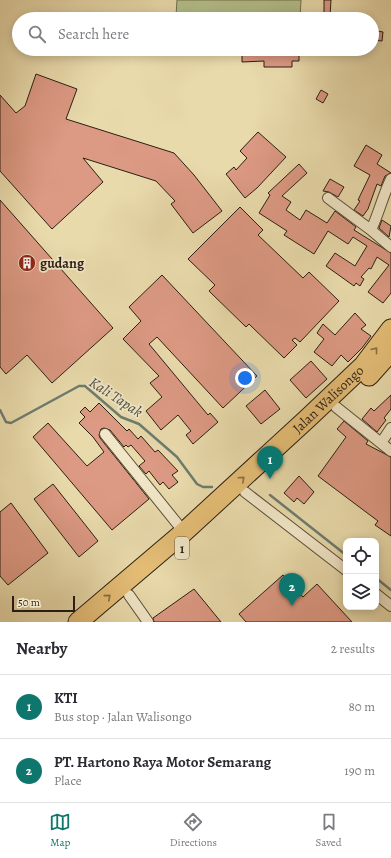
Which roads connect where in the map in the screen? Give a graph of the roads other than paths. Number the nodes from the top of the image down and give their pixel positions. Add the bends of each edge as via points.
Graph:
1 (391, 179) edge
2 (328, 198) dead end
3 (371, 230) junction
4 (391, 248) edge
5 (391, 329) edge
6 (391, 352) edge
7 (336, 407) junction
8 (391, 428) edge
9 (105, 434) dead end
10 (381, 442) junction
11 (391, 451) edge
12 (245, 492) junction
13 (184, 532) junction
14 (343, 568) edge
15 (129, 595) junction
16 (379, 596) edge
17 (391, 606) edge
18 (78, 622) edge
19 (99, 622) edge
20 (148, 622) edge

1 - 3 street via 381,210
2 - 3 street
3 - 4 street
13 -> 5 highway, Jalan Walisongo / 1 via 363,366
6 - 7 highway, Jalan Walisongo / 1 via 366,380
7 - 10 street
7 - 12 highway, Jalan Walisongo / 1
8 - 10 street
9 - 13 street
10 - 11 street
12 - 14 street
12 - 15 highway, Jalan Walisongo / 1
18 -> 13 highway, Jalan Walisongo / 1
15 - 19 highway, Jalan Walisongo / 1
15 - 20 street
16 - 17 street

